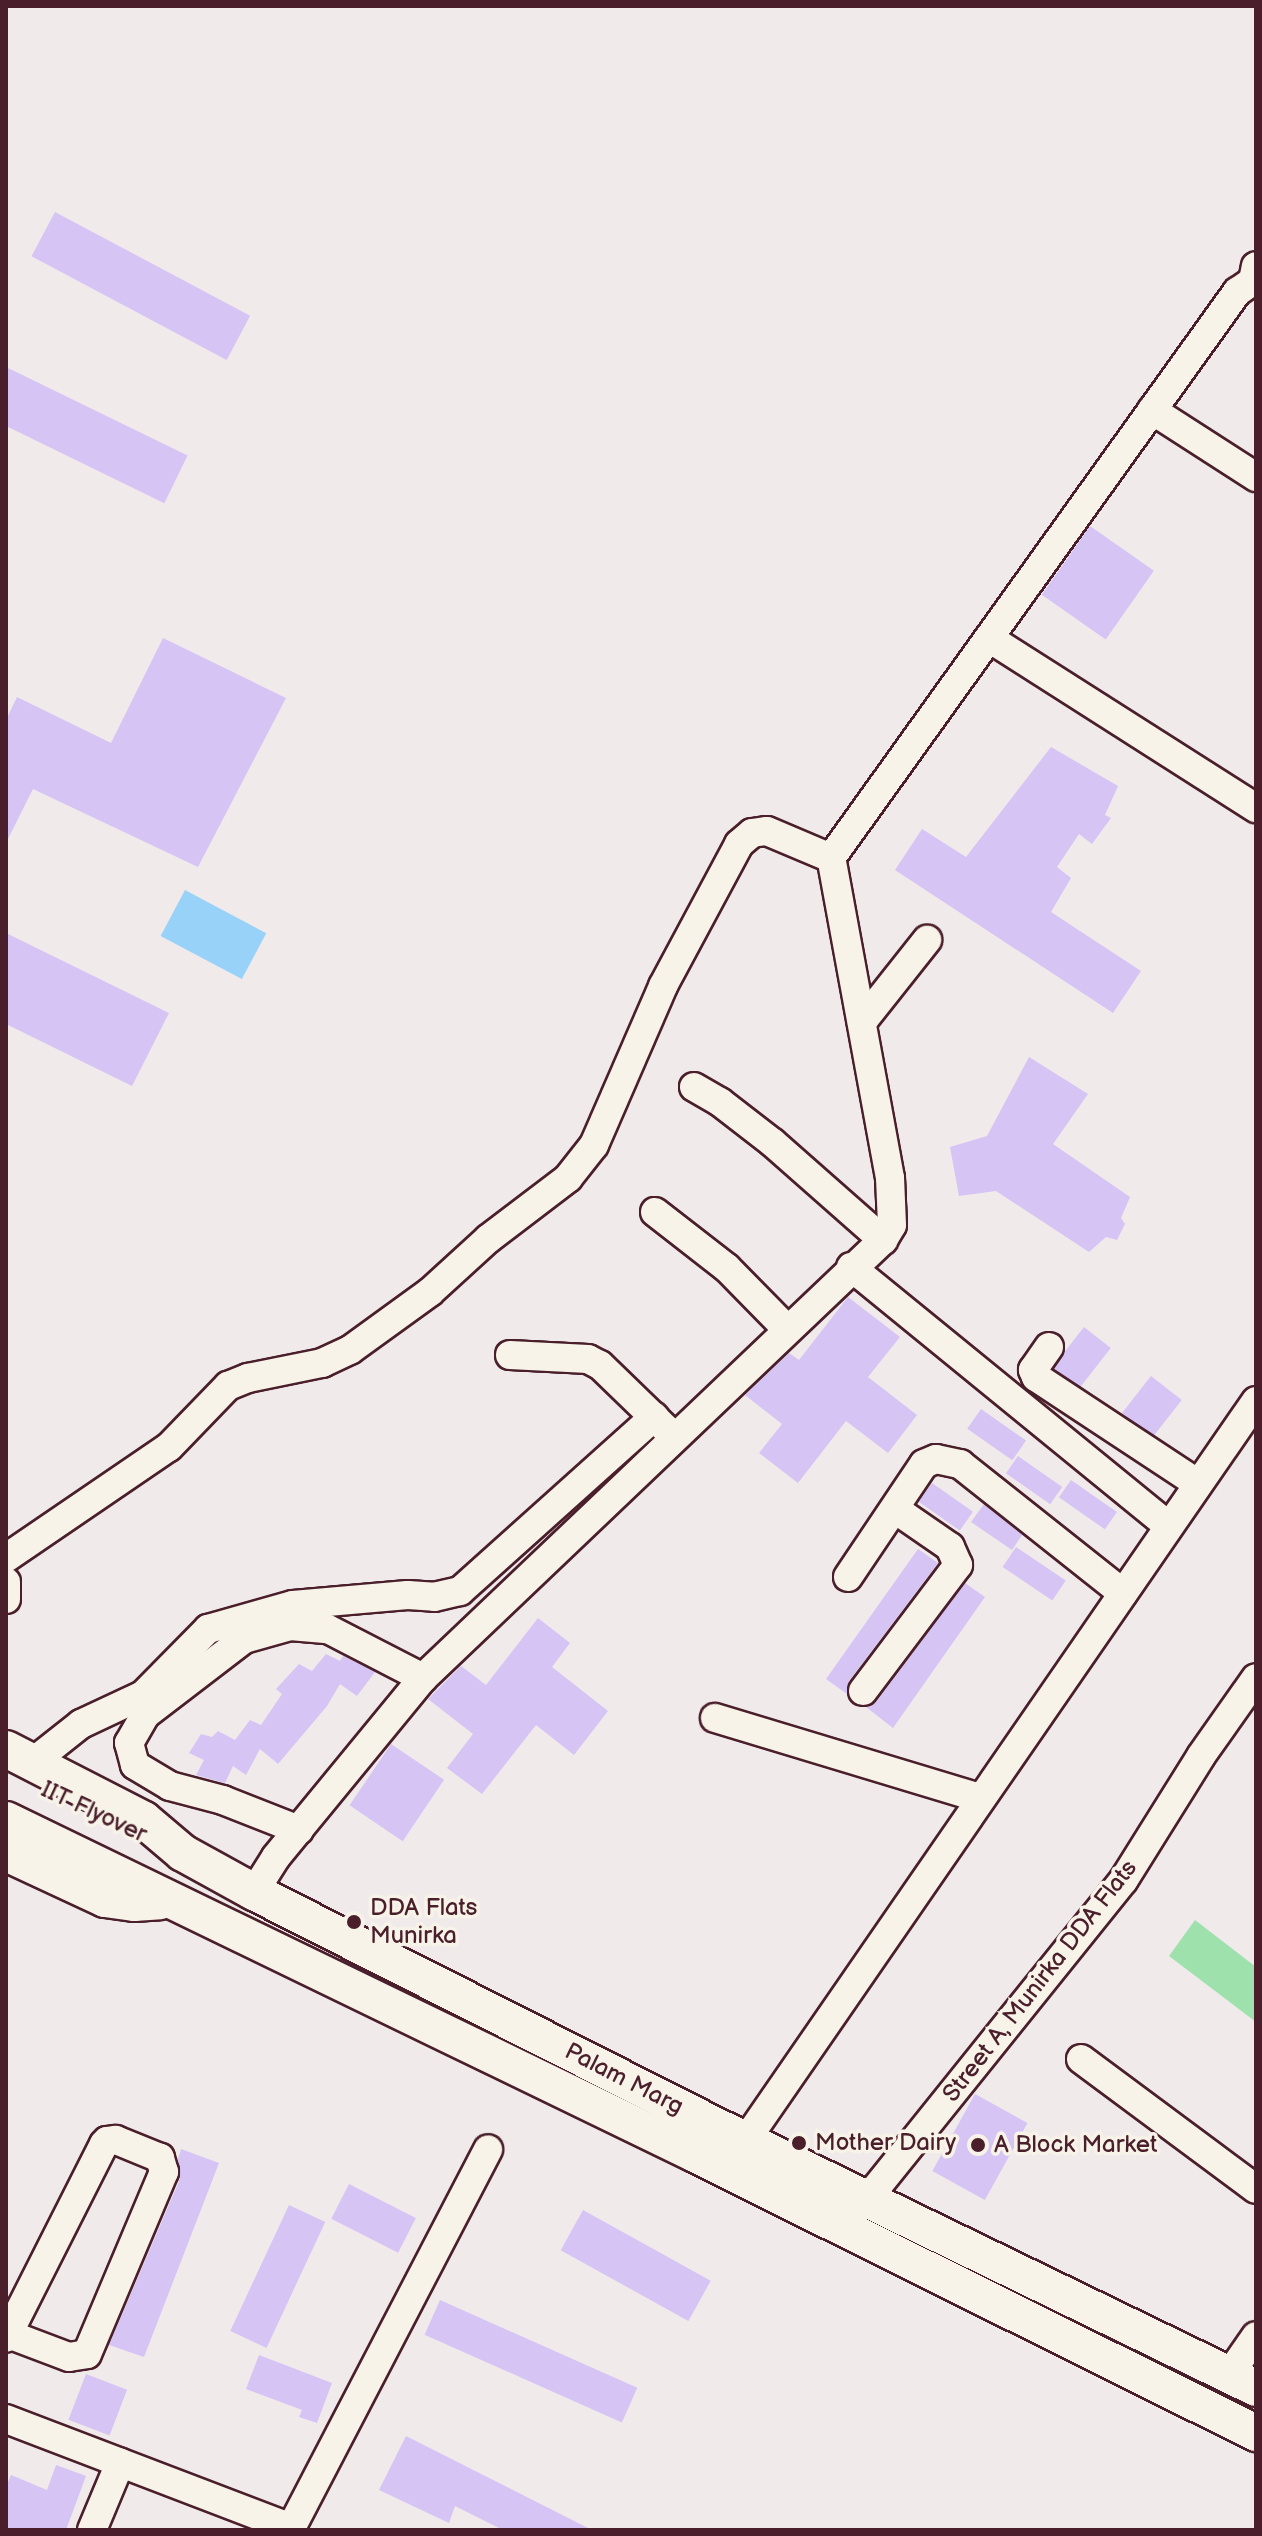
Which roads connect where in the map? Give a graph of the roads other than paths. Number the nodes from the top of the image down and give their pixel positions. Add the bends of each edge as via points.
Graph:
1 (1255, 277) edge
2 (1152, 410) junction
3 (1256, 477) edge
4 (989, 638) junction
5 (1256, 808) edge
6 (831, 858) junction
7 (927, 940) dead end
8 (862, 1022) junction
9 (694, 1087) dead end
10 (655, 1212) dead end
11 (883, 1240) junction
12 (851, 1267) junction
13 (787, 1329) junction
14 (1049, 1347) dead end
15 (510, 1355) dead end
16 (1256, 1401) edge
17 (654, 1417) junction
18 (675, 1437) junction
19 (1198, 1484) junction
20 (895, 1509) junction
21 (1169, 1526) junction
22 (6, 1558) edge
23 (848, 1577) dead end
24 (6, 1582) edge
25 (1123, 1593) junction
26 (6, 1599) edge
27 (423, 1678) junction
28 (1256, 1678) edge
29 (863, 1691) dead end
30 (715, 1718) dead end
31 (15, 1761) edge
32 (980, 1798) junction
33 (299, 1830) junction
34 (7, 1846) edge
35 (254, 1892) junction
36 (1081, 2059) dead end
37 (746, 2140) junction
38 (488, 2149) dead end
39 (1256, 2189) edge
40 (868, 2198) junction
41 (7, 2335) edge
42 (1256, 2336) edge
43 (1242, 2381) edge
44 (8, 2425) edge
45 (1256, 2433) edge
46 (120, 2463) junction
47 (291, 2529) edge
48 (92, 2530) edge

1 - 2 street via 1237,292
2 - 3 street
2 - 4 street
4 - 5 street
4 - 6 street
6 - 8 street
6 - 22 street via 767,831 752,833 739,844 663,986 594,1145 568,1178 430,1292 350,1350 322,1363 228,1386 169,1447
7 - 8 street
8 - 11 street via 891,1192 892,1225
9 - 11 street via 773,1143
10 - 13 street via 727,1268
11 - 12 street
12 - 13 street
12 - 21 street
13 - 18 street
14 - 19 street via 1033,1370 1036,1377
15 - 17 street via 588,1359
16 - 19 street
17 - 18 street
17 - 31 street via 460,1591 293,1605 208,1629 143,1695
18 - 27 street
19 - 21 street
20 - 23 street
20 - 25 street via 924,1464 936,1459 960,1464
20 - 29 street via 950,1547 958,1565
21 - 25 street
24 - 26 street
25 - 32 street
27 - 33 street
27 - 33 street via 328,1629 290,1626 244,1639 145,1715 129,1743 135,1765 170,1786
28 - 40 street, Street A, Munirka DDA Flats via 1123,1881
30 - 32 street
31 - 35 main road, Palam Marg via 144,1820 183,1853
32 - 37 street
33 - 35 street
34 - 45 main road, Palam Marg via 105,1899 169,1901
35 - 37 main road, Palam Marg
36 - 39 street
37 - 40 main road, Palam Marg
38 - 47 street
40 - 43 main road, Palam Marg
41 - 41 street via 107,2141 160,2158 164,2172 87,2354 69,2357
42 - 43 street
44 - 46 street
46 - 47 street
46 - 48 street

